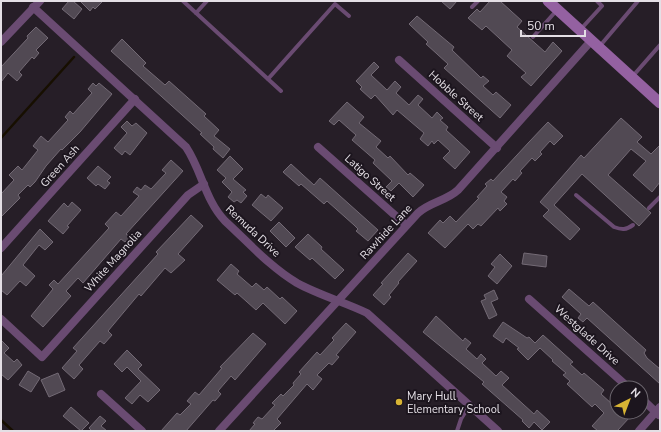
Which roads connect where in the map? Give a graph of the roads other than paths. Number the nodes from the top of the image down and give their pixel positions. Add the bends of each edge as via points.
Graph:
1 (40, 1) edge
2 (183, 1) edge
3 (208, 1) edge
4 (478, 1) edge
5 (548, 1) edge
6 (597, 1) edge
7 (638, 1) edge
8 (334, 2) edge
9 (33, 7) junction
10 (472, 8) dead end
11 (557, 9) junction
12 (196, 13) junction
13 (349, 16) dead end
14 (579, 30) junction
15 (533, 37) dead end
16 (1, 42) edge
17 (595, 44) junction
18 (660, 45) edge
19 (400, 60) dead end
20 (631, 77) junction
21 (268, 80) junction
22 (281, 91) dead end
23 (135, 99) junction
24 (660, 103) edge
25 (318, 146) dead end
26 (497, 148) junction
27 (204, 184) junction
28 (576, 195) dead end
29 (660, 197) edge
30 (649, 208) dead end
31 (406, 225) junction
32 (633, 225) dead end
33 (1, 248) edge
34 (530, 299) dead end
35 (338, 300) junction
36 (1, 319) edge
37 (621, 380) edge
38 (101, 394) dead end
39 (649, 404) edge
40 (470, 405) junction
41 (659, 411) edge
42 (142, 431) edge
43 (219, 431) edge
44 (457, 431) edge
45 (498, 431) edge
46 (638, 431) edge

1 - 9 street
2 - 12 lane
3 - 12 lane
4 - 10 lane
5 - 11 main road
6 - 14 lane via 602,6
7 - 17 lane
8 - 13 lane
8 - 21 lane
9 - 16 street
9 - 23 street, Remuda Drive
11 - 14 main road
11 - 15 lane
12 - 21 lane
14 - 17 main road
17 - 20 main road
17 - 26 street, Rawhide Lane
18 - 20 lane
19 - 26 street, Hobble Street
20 - 24 main road
21 - 22 lane
23 - 27 street, Remuda Drive via 186,147 194,158
23 - 33 street, Green Ash
25 - 31 street, Latigo Street
26 - 31 street, Rawhide Lane via 452,196 424,207
27 - 35 street, Remuda Drive via 217,213 285,275 310,290
27 - 36 street, White Magnolia via 188,195 42,357
28 - 32 lane via 614,227 621,230
29 - 30 lane
31 - 35 street, Rawhide Lane
34 - 37 street, Westglade Drive
35 - 40 street, Remuda Drive via 366,313
35 - 43 street, Rawhide Lane
38 - 42 street
39 - 41 street
40 - 44 lane
40 - 45 street, Remuda Drive
41 - 46 street

